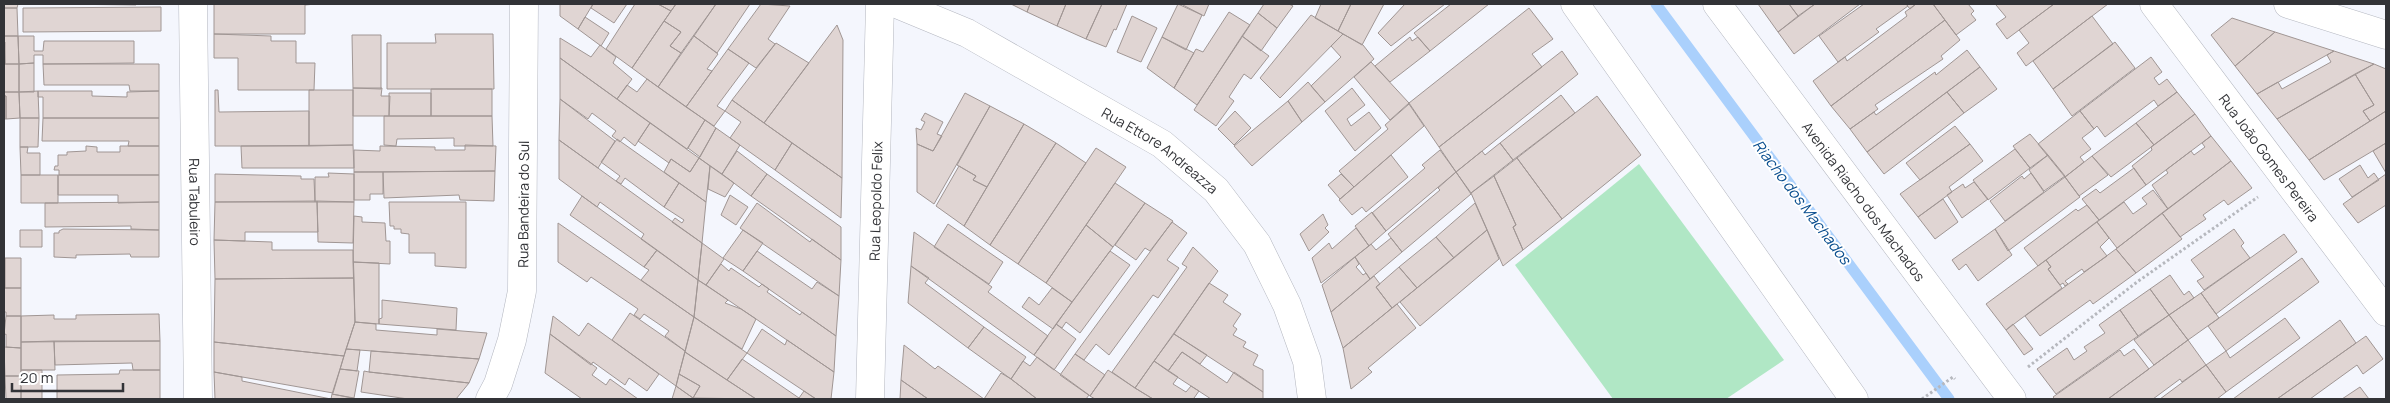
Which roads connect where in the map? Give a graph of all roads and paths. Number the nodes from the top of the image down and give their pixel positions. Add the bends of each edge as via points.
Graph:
1 (193, 4) edge
2 (524, 4) edge
3 (880, 4) edge
4 (897, 4) edge
5 (1576, 4) edge
6 (1717, 4) edge
7 (2154, 4) edge
8 (2288, 4) edge
9 (2386, 35) edge
10 (2285, 178) junction
11 (2386, 312) edge
12 (1954, 377) dead end
13 (2007, 393) edge
14 (198, 399) edge
15 (490, 399) edge
16 (870, 399) edge
17 (1312, 399) edge
18 (1854, 399) edge
19 (1922, 399) edge

1 - 14 street, Rua Tabuleiro
2 - 15 street, Rua Bandeira do Sul via 522,291 512,340
3 - 16 street, Rua Leopoldo Felix
4 - 17 street, Rua Ettore Andreazza via 967,33 1162,144 1216,190 1257,244 1287,305 1307,360
5 - 18 street
6 - 13 street, Avenida Riacho dos Machados
7 - 10 street, Rua João Gomes Pereira
8 - 9 street
10 - 11 street, Rua João Gomes Pereira
10 - 13 path via 2137,282
12 - 19 path

